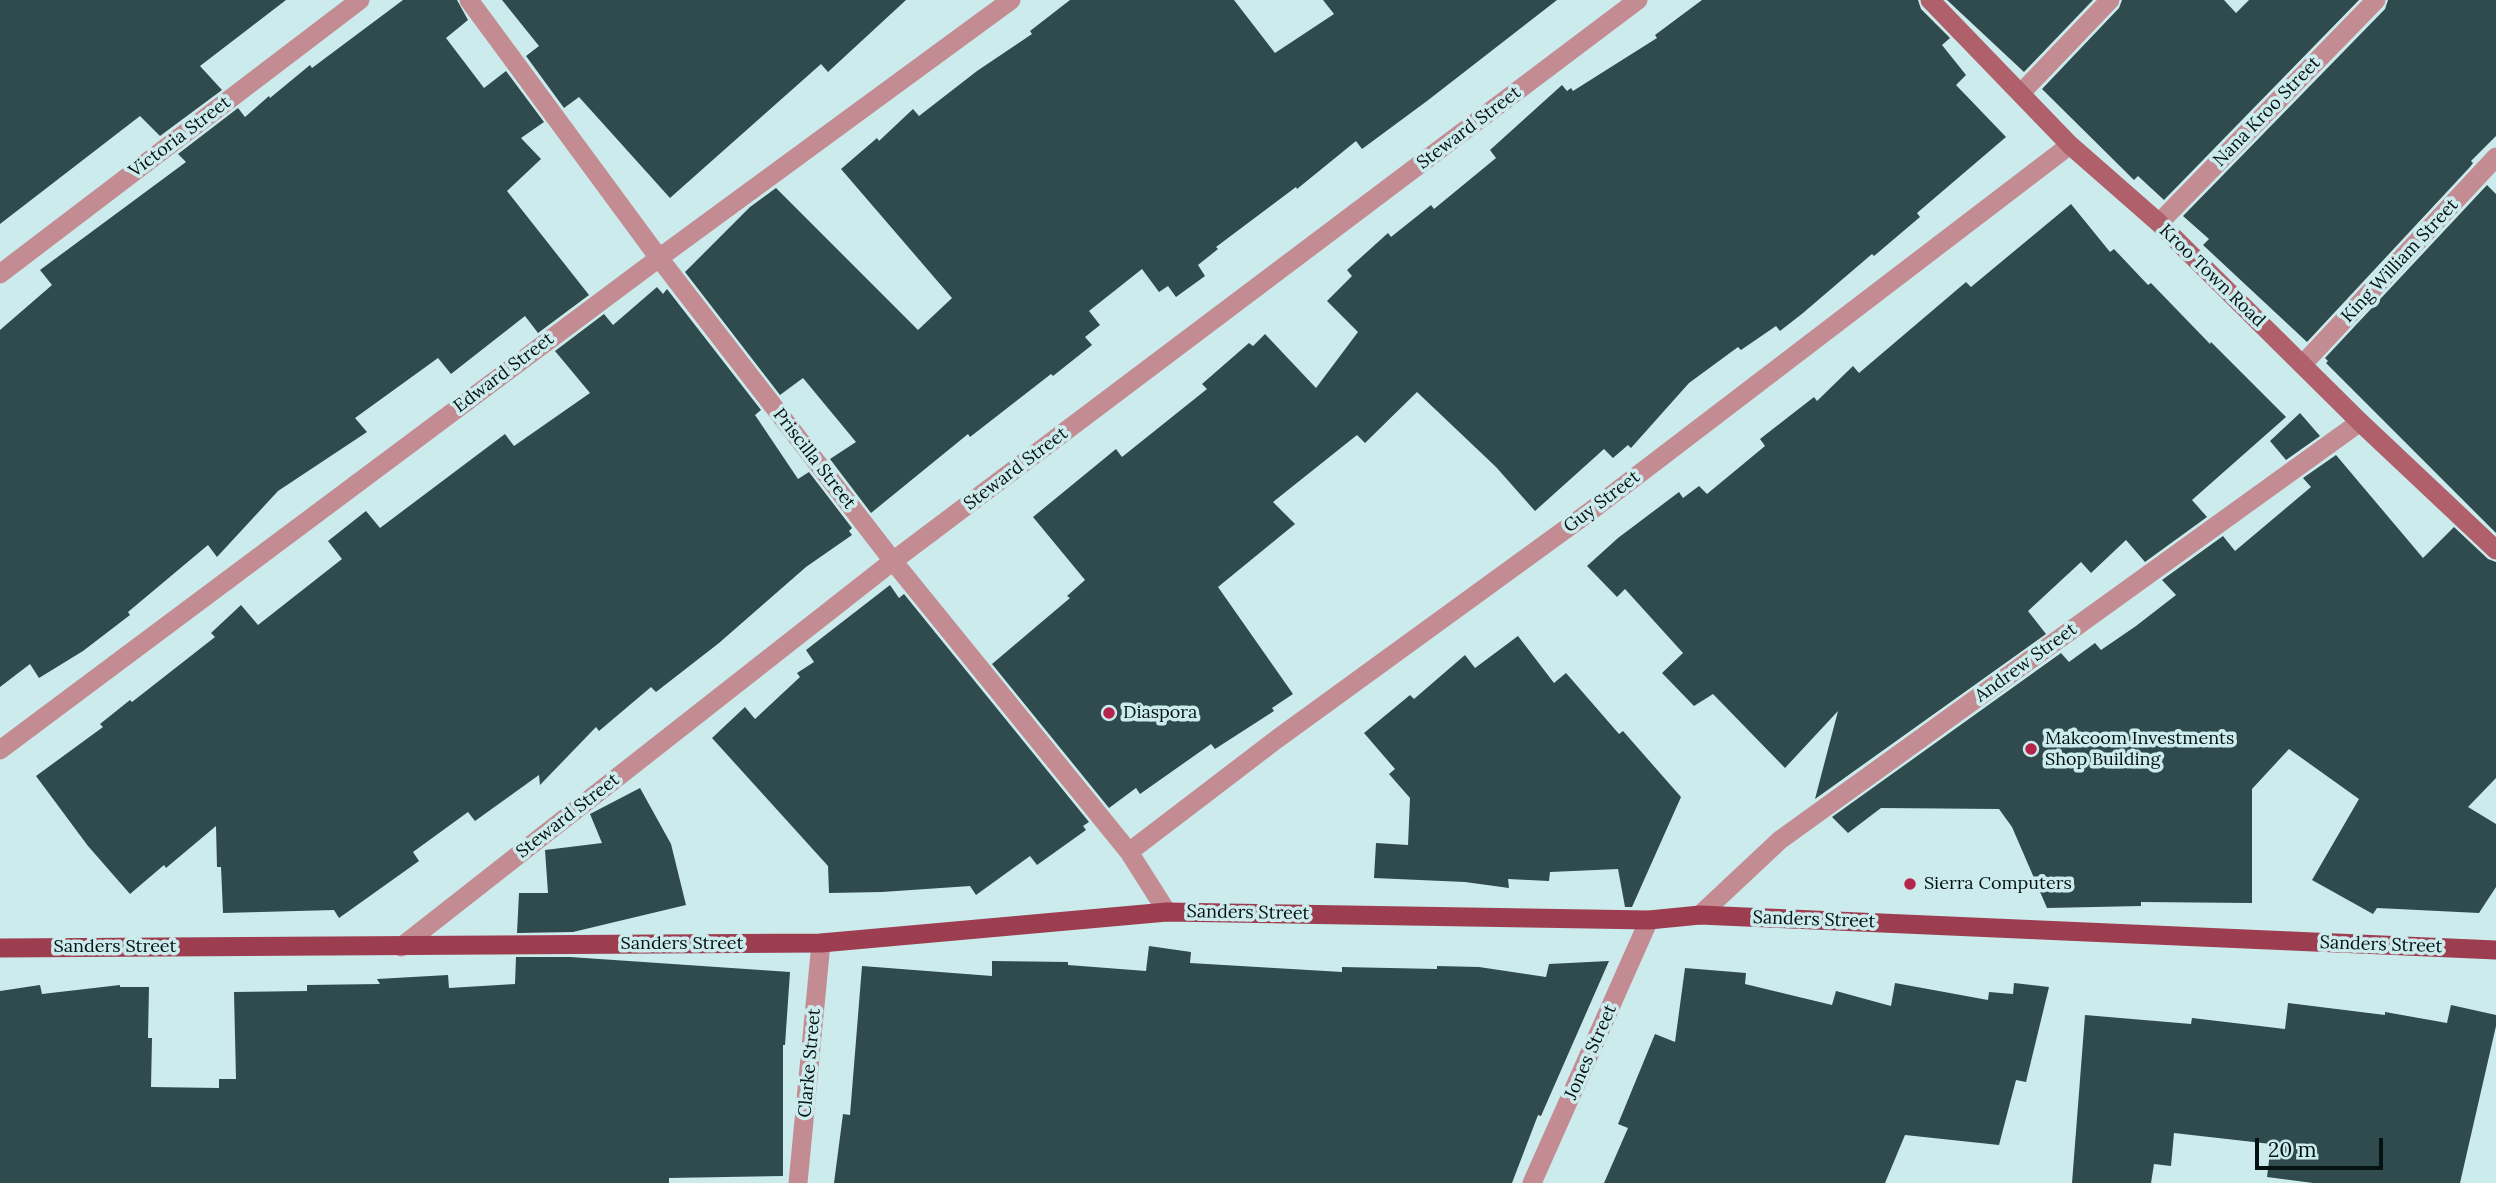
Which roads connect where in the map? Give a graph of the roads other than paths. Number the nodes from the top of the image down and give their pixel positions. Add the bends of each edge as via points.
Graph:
1 (360, 0) edge
2 (469, 0) edge
3 (1011, 0) edge
4 (1638, 0) edge
5 (1930, 0) edge
6 (2110, 0) edge
7 (2375, 0) edge
8 (2021, 93) junction
9 (2070, 145) junction
10 (2496, 157) edge
11 (2159, 223) junction
12 (659, 258) junction
13 (0, 274) edge
14 (2303, 364) junction
15 (2360, 422) junction
16 (2496, 550) edge
17 (893, 561) junction
18 (0, 750) edge
19 (1129, 852) junction
20 (1167, 912) junction
21 (1700, 915) junction
22 (1649, 920) junction
23 (821, 943) junction
24 (401, 947) junction
25 (0, 948) edge
26 (2496, 950) edge
27 (799, 1183) edge
28 (1532, 1183) edge

1 - 13 street, Victoria Street
2 - 12 street, Priscilla Street
3 - 12 street, Edward Street
4 - 17 street, Steward Street
5 - 8 main road, Kroo Town Road
6 - 8 street
7 - 11 street, Nana Kroo Street
8 - 9 main road, Kroo Town Road
9 - 11 main road, Kroo Town Road
9 - 19 street, Guy Street via 1588,513
10 - 14 street, King William Street
11 - 14 main road, Kroo Town Road
12 - 17 street, Priscilla Street
12 - 18 street, Edward Street
14 - 15 main road, Kroo Town Road
15 - 16 main road, Kroo Town Road
15 - 21 street, Andrew Street via 1780,840
17 - 19 street, Priscilla Street
17 - 24 street, Steward Street
19 - 20 street, Priscilla Street
20 - 22 main road, Sanders Street
20 - 23 main road, Sanders Street
21 - 22 main road, Sanders Street
21 - 26 main road, Sanders Street
22 - 28 street, Jones Street
23 - 24 main road, Sanders Street
23 - 27 street, Clarke Street
24 - 25 main road, Sanders Street

